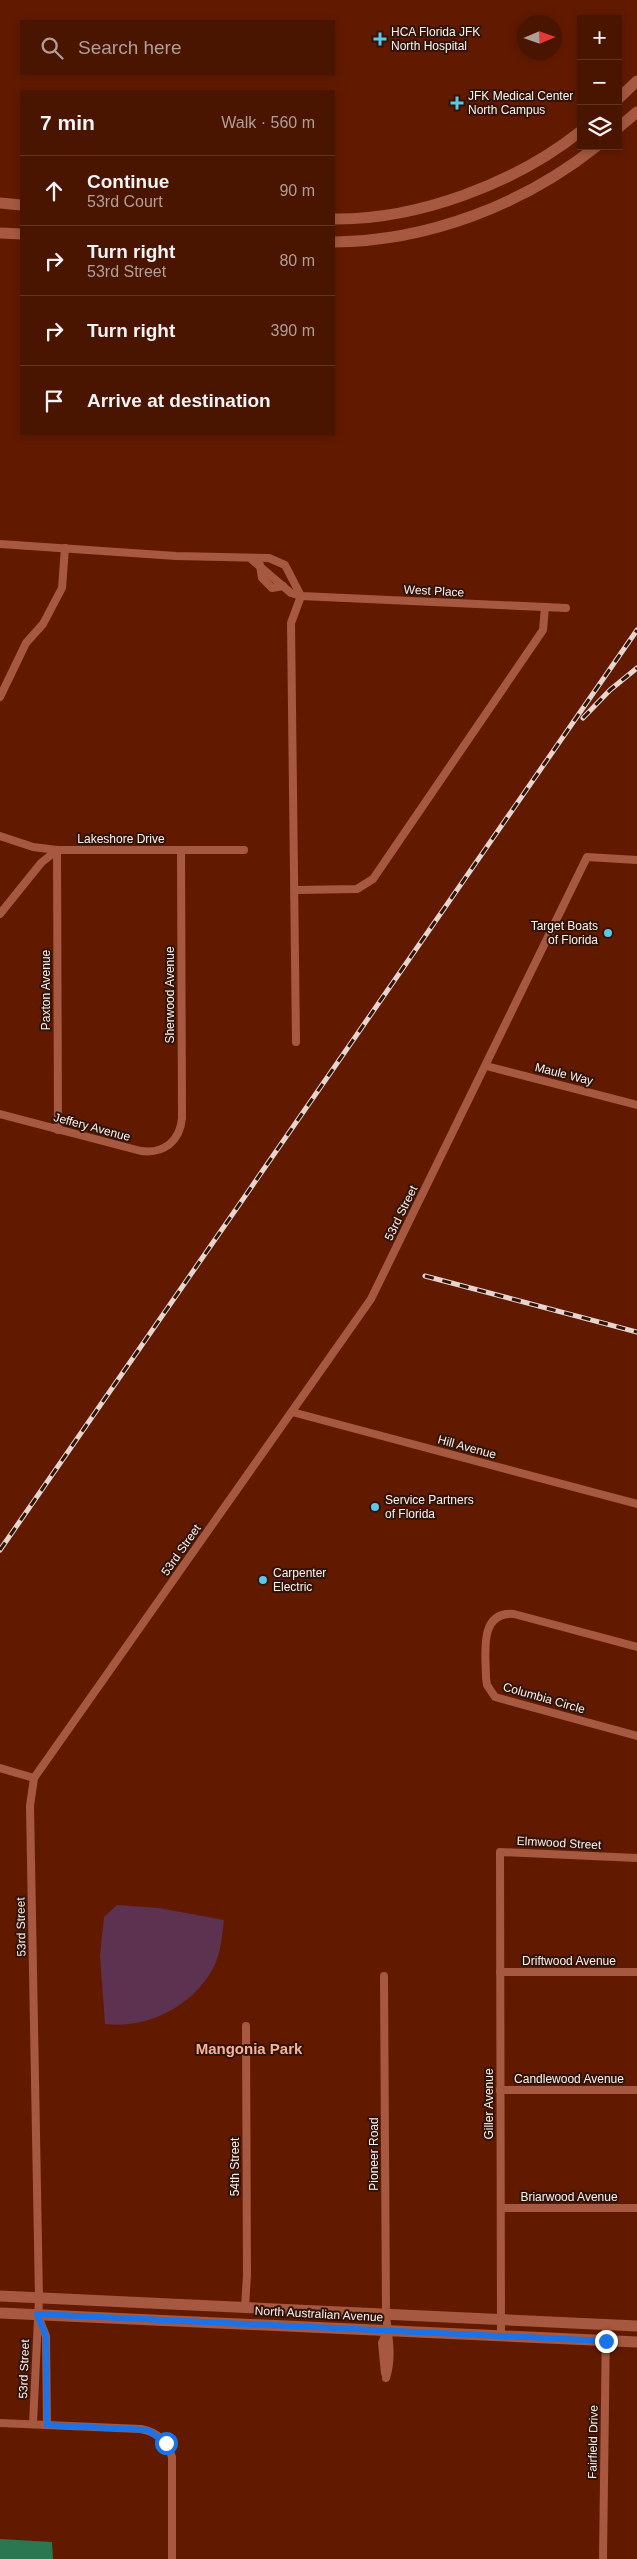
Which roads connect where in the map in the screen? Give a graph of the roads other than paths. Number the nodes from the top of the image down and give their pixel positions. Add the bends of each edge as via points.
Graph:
1 (637, 82) edge
2 (622, 95) edge
3 (637, 112) edge
4 (622, 125) edge
5 (577, 134) edge
6 (591, 150) edge
7 (0, 203) edge
8 (20, 205) edge
9 (335, 219) edge
10 (0, 233) edge
11 (20, 234) edge
12 (335, 242) edge
13 (0, 544) edge
14 (65, 548) junction
15 (250, 558) junction
16 (301, 596) junction
17 (545, 608) junction
18 (566, 608) dead end
19 (0, 697) edge
20 (0, 836) edge
21 (56, 850) junction
22 (181, 850) junction
23 (244, 850) dead end
24 (637, 860) edge
25 (296, 890) junction
26 (0, 914) edge
27 (296, 1042) dead end
28 (486, 1066) junction
29 (637, 1105) edge
30 (0, 1114) edge
31 (58, 1130) junction
32 (175, 1139) joint
33 (292, 1412) junction
34 (637, 1504) edge
35 (637, 1647) edge
36 (637, 1736) edge
37 (0, 1768) edge
38 (34, 1778) junction
39 (637, 1858) edge
40 (500, 1871) joint
41 (500, 1972) junction
42 (637, 1972) edge
43 (384, 1976) dead end
44 (246, 2026) dead end
45 (500, 2090) junction
46 (637, 2090) edge
47 (500, 2208) junction
48 (637, 2208) edge
49 (0, 2296) edge
50 (39, 2298) junction
51 (245, 2307) junction
52 (0, 2312) edge
53 (37, 2314) junction
54 (386, 2314) junction
55 (500, 2319) junction
56 (606, 2324) junction
57 (637, 2326) edge
58 (387, 2331) junction
59 (501, 2336) junction
60 (606, 2341) junction
61 (637, 2342) edge
62 (0, 2422) edge
63 (34, 2424) junction
64 (47, 2425) junction
65 (172, 2559) edge
66 (603, 2559) edge

1 - 2 main road
3 - 4 main road
5 - 9 main road via 514,173 457,197 401,211
6 - 12 main road via 522,195 466,218 405,234
7 - 8 main road
10 - 11 main road
13 - 14 street
14 - 15 street
14 - 19 street via 62,588 43,624 26,644
15 - 16 street via 269,558 285,565
15 - 16 street, West Place via 260,565 262,578 272,588 283,586
16 - 17 street, West Place
16 - 25 street via 292,623
17 - 18 street, West Place
17 - 25 street via 543,630 373,879 357,889
20 - 21 street, Lakeshore Drive via 33,847
21 - 22 street, Lakeshore Drive
21 - 26 street
21 - 31 street, Paxton Avenue
22 - 23 street, Lakeshore Drive
22 - 32 street, Sherwood Avenue via 182,1118
24 - 28 street, 53rd Street via 587,857
25 - 27 street
28 - 29 street, Maule Way
28 - 33 street, 53rd Street via 371,1299
30 - 31 street, Jeffery Avenue
31 - 32 street, Jeffery Avenue via 148,1152 163,1149
33 - 34 street, Hill Avenue
33 - 38 street, 53rd Street
35 - 36 street, Columbia Circle via 507,1613 494,1618 487,1630 486,1678 495,1697
37 - 38 street
38 - 50 street, 53rd Street via 30,1806
39 - 40 street, Elmwood Street via 500,1852
40 - 41 street, Giller Avenue
41 - 42 street, Driftwood Avenue
41 - 45 street, Giller Avenue
43 - 54 street, Pioneer Road
44 - 51 street, 54th Street
45 - 46 street, Candlewood Avenue
45 - 47 street, Giller Avenue
47 - 48 street, Briarwood Avenue
47 - 55 street, Giller Avenue
49 - 50 main road, North Australian Avenue
50 - 51 main road, North Australian Avenue
50 - 53 street, 53rd Street
51 - 54 main road, North Australian Avenue
52 - 53 main road, North Australian Avenue
53 - 58 main road, North Australian Avenue
53 - 63 street, 53rd Street
53 - 64 street, 53rd Street via 46,2336
54 - 55 main road, North Australian Avenue
54 - 58 street, Pioneer Road
55 - 56 main road, North Australian Avenue
55 - 59 street, Giller Avenue
56 - 57 main road, North Australian Avenue
56 - 60 street, Fairfield Drive
58 - 58 street, Pioneer Road via 382,2343 386,2378 390,2364
58 - 59 main road, North Australian Avenue
59 - 60 main road, North Australian Avenue
60 - 61 main road, North Australian Avenue
60 - 66 street, Fairfield Drive
62 - 63 street
63 - 64 street
64 - 65 street via 140,2429 161,2438 172,2457

